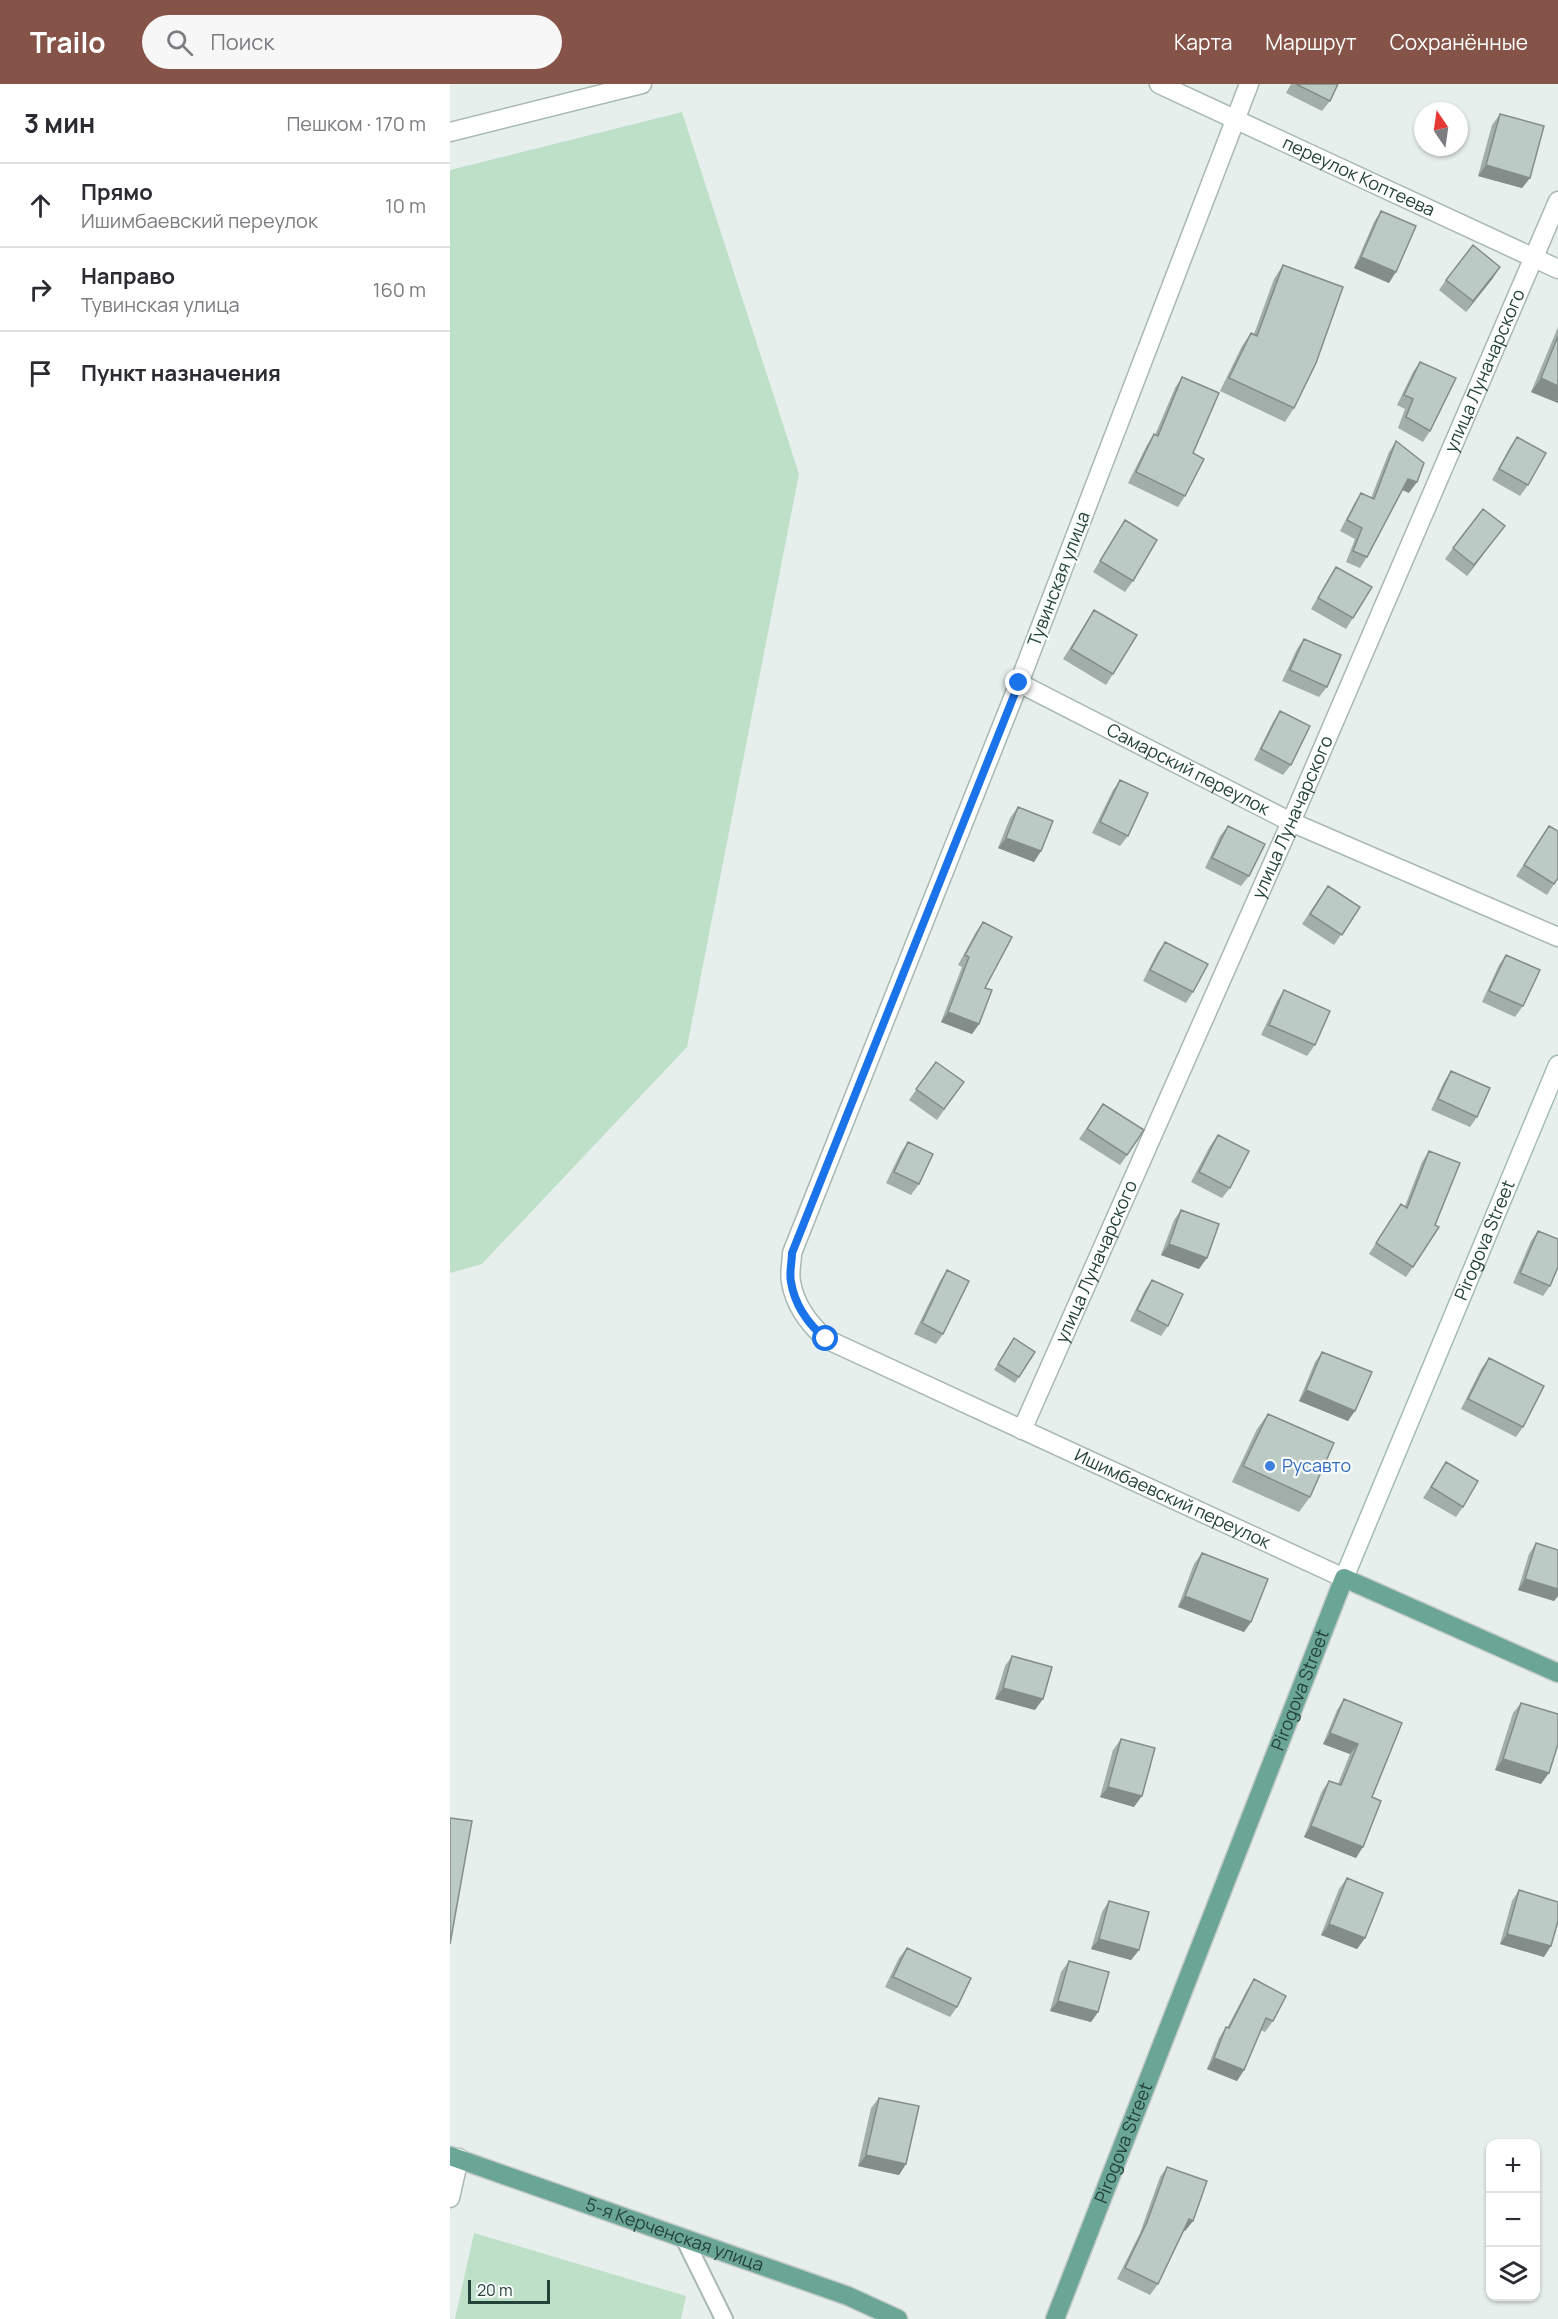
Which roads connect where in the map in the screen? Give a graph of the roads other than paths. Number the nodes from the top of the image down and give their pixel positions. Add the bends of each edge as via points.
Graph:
1 (642, 84) edge
2 (1159, 84) edge
3 (1249, 84) edge
4 (1236, 118) junction
5 (450, 132) edge
6 (1558, 201) edge
7 (1535, 258) junction
8 (1558, 269) edge
9 (1019, 683) junction
10 (1291, 822) junction
11 (1558, 937) edge
12 (1558, 1065) edge
13 (800, 1308) joint
14 (1022, 1430) junction
15 (1344, 1578) junction
16 (1558, 1673) edge
17 (454, 2157) edge
18 (450, 2198) edge
19 (684, 2238) junction
20 (724, 2319) edge
21 (898, 2319) edge
22 (1055, 2319) edge

1 - 5 street
2 - 4 street, переулок Коптеева
3 - 4 street, Тувинская улица
4 - 7 street, переулок Коптеева
4 - 9 street, Тувинская улица
6 - 7 street, улица Луначарского
7 - 8 street, переулок Коптеева
7 - 10 street, улица Луначарского
9 - 10 street, Самарский переулок
9 - 13 street, Тувинская улица via 792,1253 790,1281
10 - 11 street, Самарский переулок
10 - 14 street, улица Луначарского
12 - 15 street, Pirogova Street
13 - 14 street, Ишимбаевский переулок via 811,1326 826,1339
14 - 15 street, Ишимбаевский переулок
15 - 16 main road, Ишимбаевский переулок
15 - 22 main road, Pirogova Street
17 - 18 street
17 - 19 main road, 5-я Керченская улица
19 - 20 lane
19 - 21 main road, 5-я Керченская улица via 848,2296

